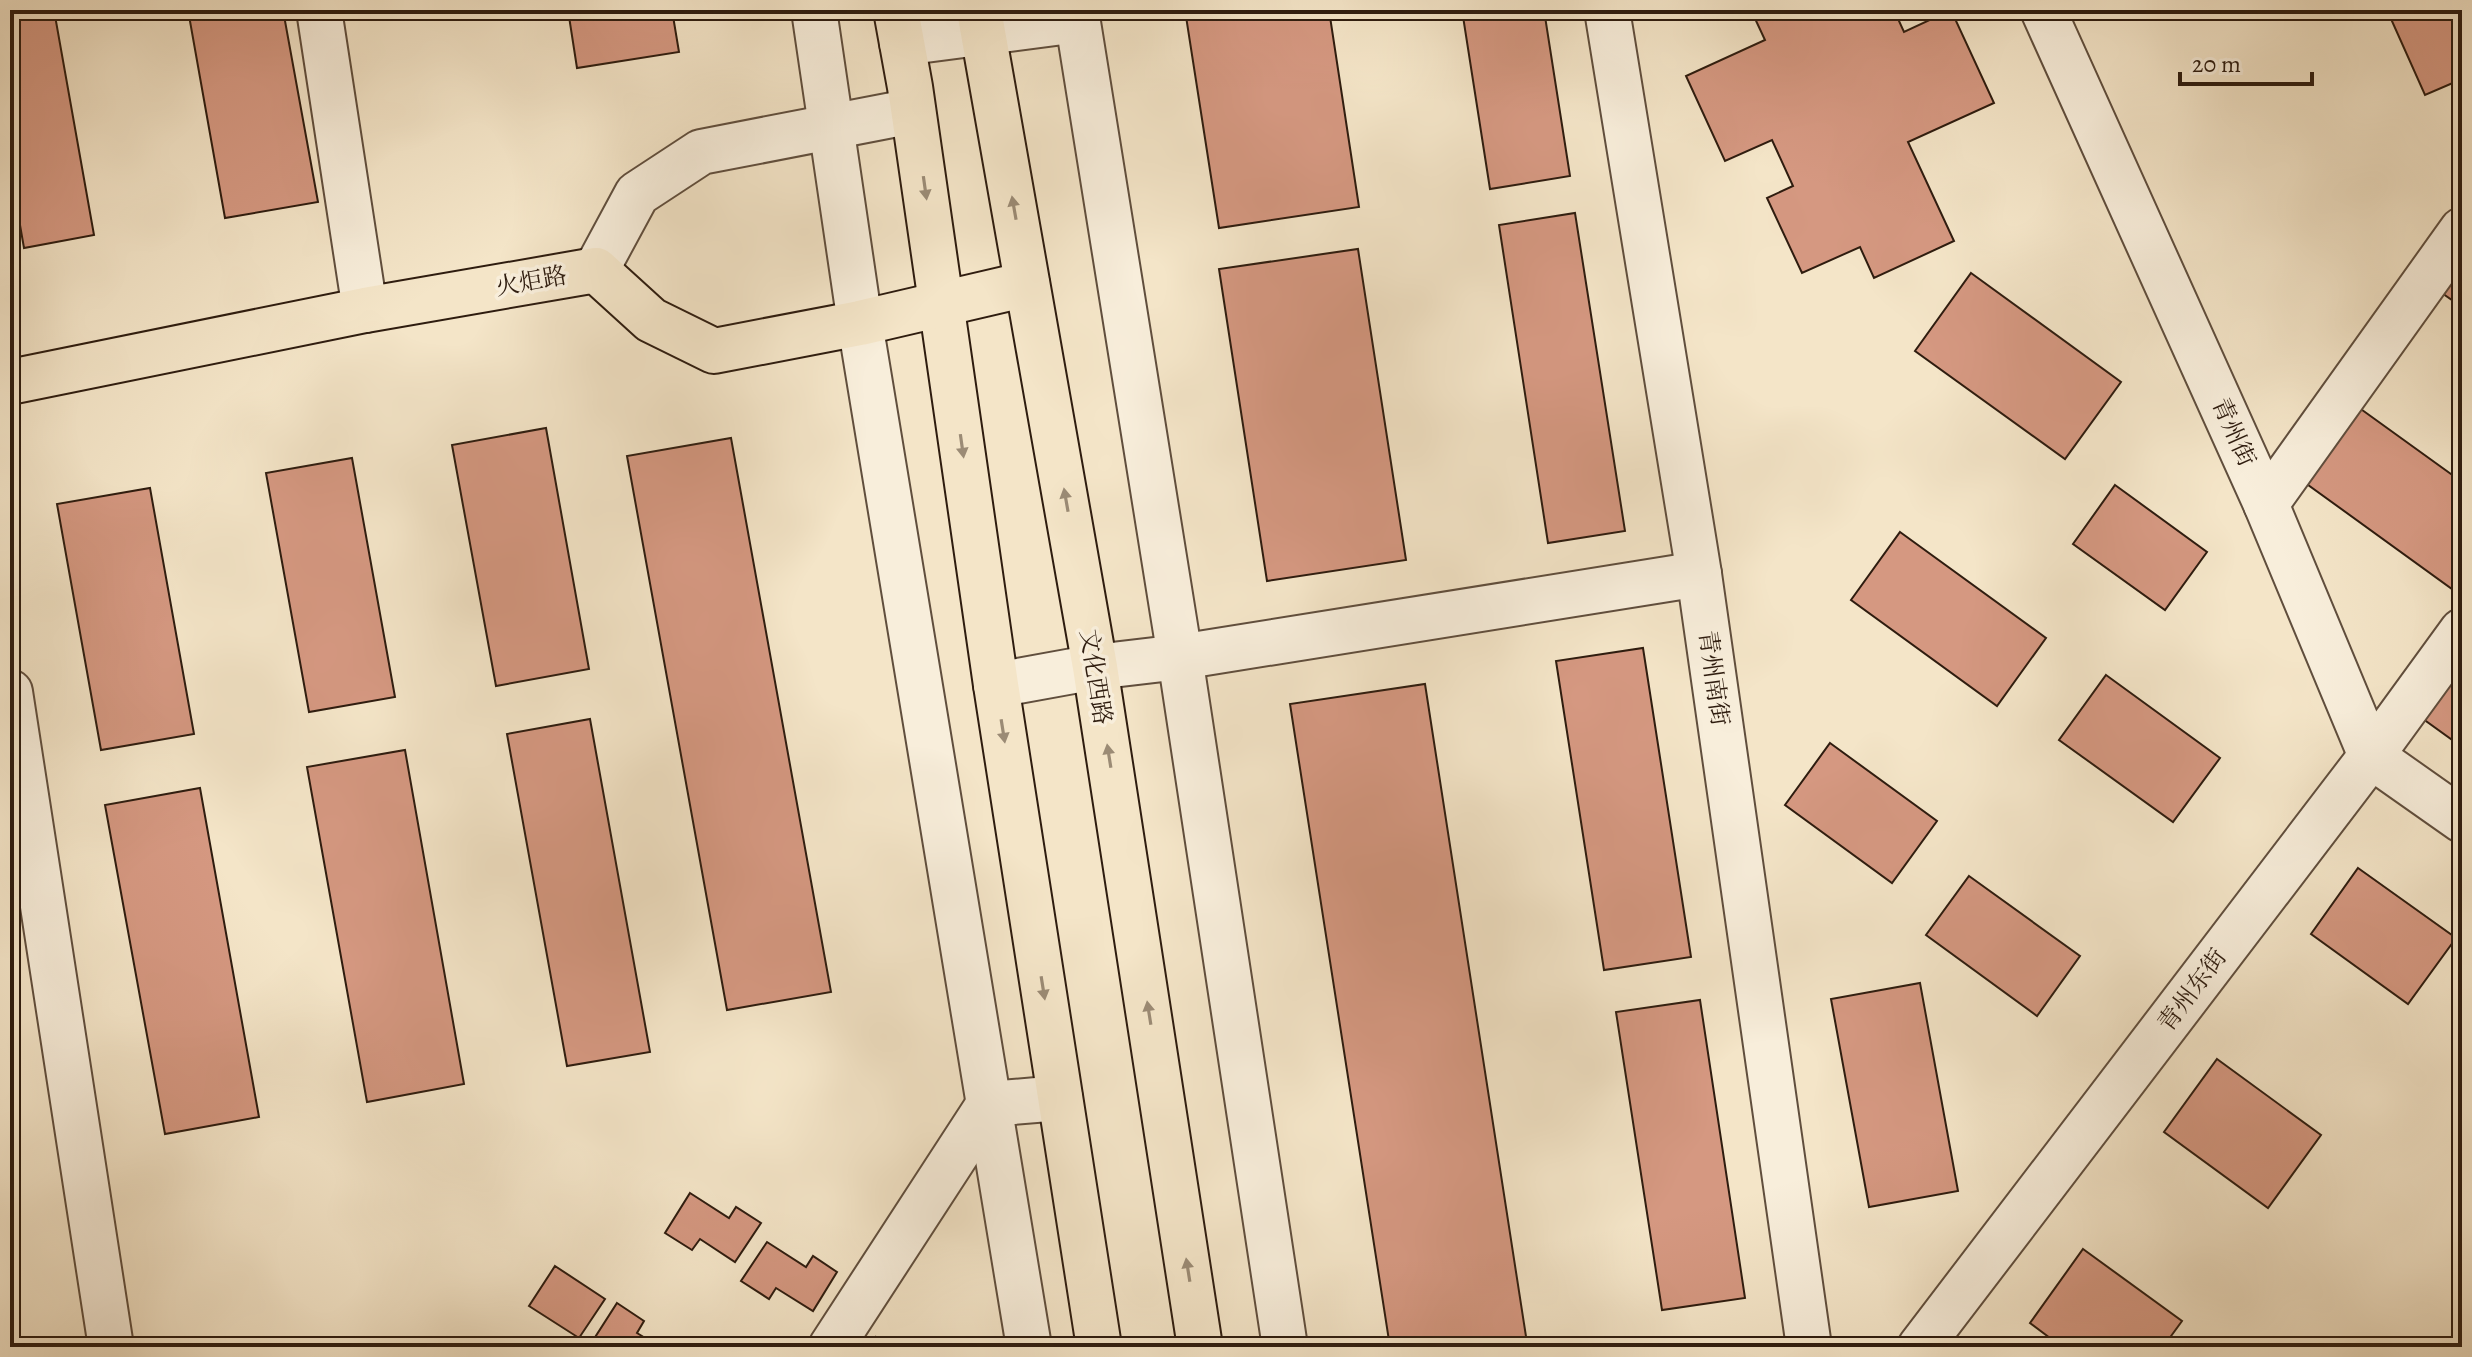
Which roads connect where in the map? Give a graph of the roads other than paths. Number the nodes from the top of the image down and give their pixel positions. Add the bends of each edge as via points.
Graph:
1 (319, 10) edge
2 (814, 10) edge
3 (1607, 10) edge
4 (2043, 10) edge
5 (1077, 15) edge
6 (981, 21) edge
7 (899, 27) edge
8 (913, 111) junction
9 (830, 127) junction
10 (2462, 230) edge
11 (596, 270) junction
12 (1027, 284) junction
13 (941, 305) junction
14 (365, 310) junction
15 (860, 323) junction
16 (10, 382) edge
17 (2266, 504) junction
18 (1699, 574) junction
19 (2462, 631) edge
20 (1180, 657) junction
21 (1095, 667) junction
22 (996, 685) junction
23 (10, 692) edge
24 (2371, 756) junction
25 (2462, 820) edge
26 (1060, 1098) junction
27 (989, 1104) junction
28 (111, 1347) edge
29 (831, 1347) edge
30 (1029, 1347) edge
31 (1099, 1347) edge
32 (1200, 1347) edge
33 (1285, 1347) edge
34 (1809, 1347) edge
35 (1920, 1347) edge

1 - 14 street
2 - 9 street
3 - 18 street, 青州南街
4 - 17 street, 青州街
5 - 6 street
5 - 20 street
6 - 7 street
12 -> 6 main road, 文化西路
7 - 8 main road
8 - 9 street
8 -> 13 main road
9 - 11 street via 701,152 637,194
9 - 15 street
10 - 17 street
11 - 14 main road, 火炬路
11 - 15 main road, 火炬路 via 651,320 714,351
12 - 13 main road, 火炬路
21 -> 12 main road, 文化西路
13 - 15 main road, 火炬路
13 -> 22 main road
14 - 16 main road, 火炬路
15 - 27 street
17 - 24 street, 青州街
18 - 20 street
18 - 34 street, 青州南街
19 - 24 street, 青州东街
20 - 21 street
20 - 33 street
21 - 22 street
32 -> 21 main road, 文化西路
22 -> 26 main road
23 - 28 street
24 - 25 street
24 - 35 street, 青州东街
26 - 27 street
26 - 31 main road
27 - 29 street
27 - 30 street

